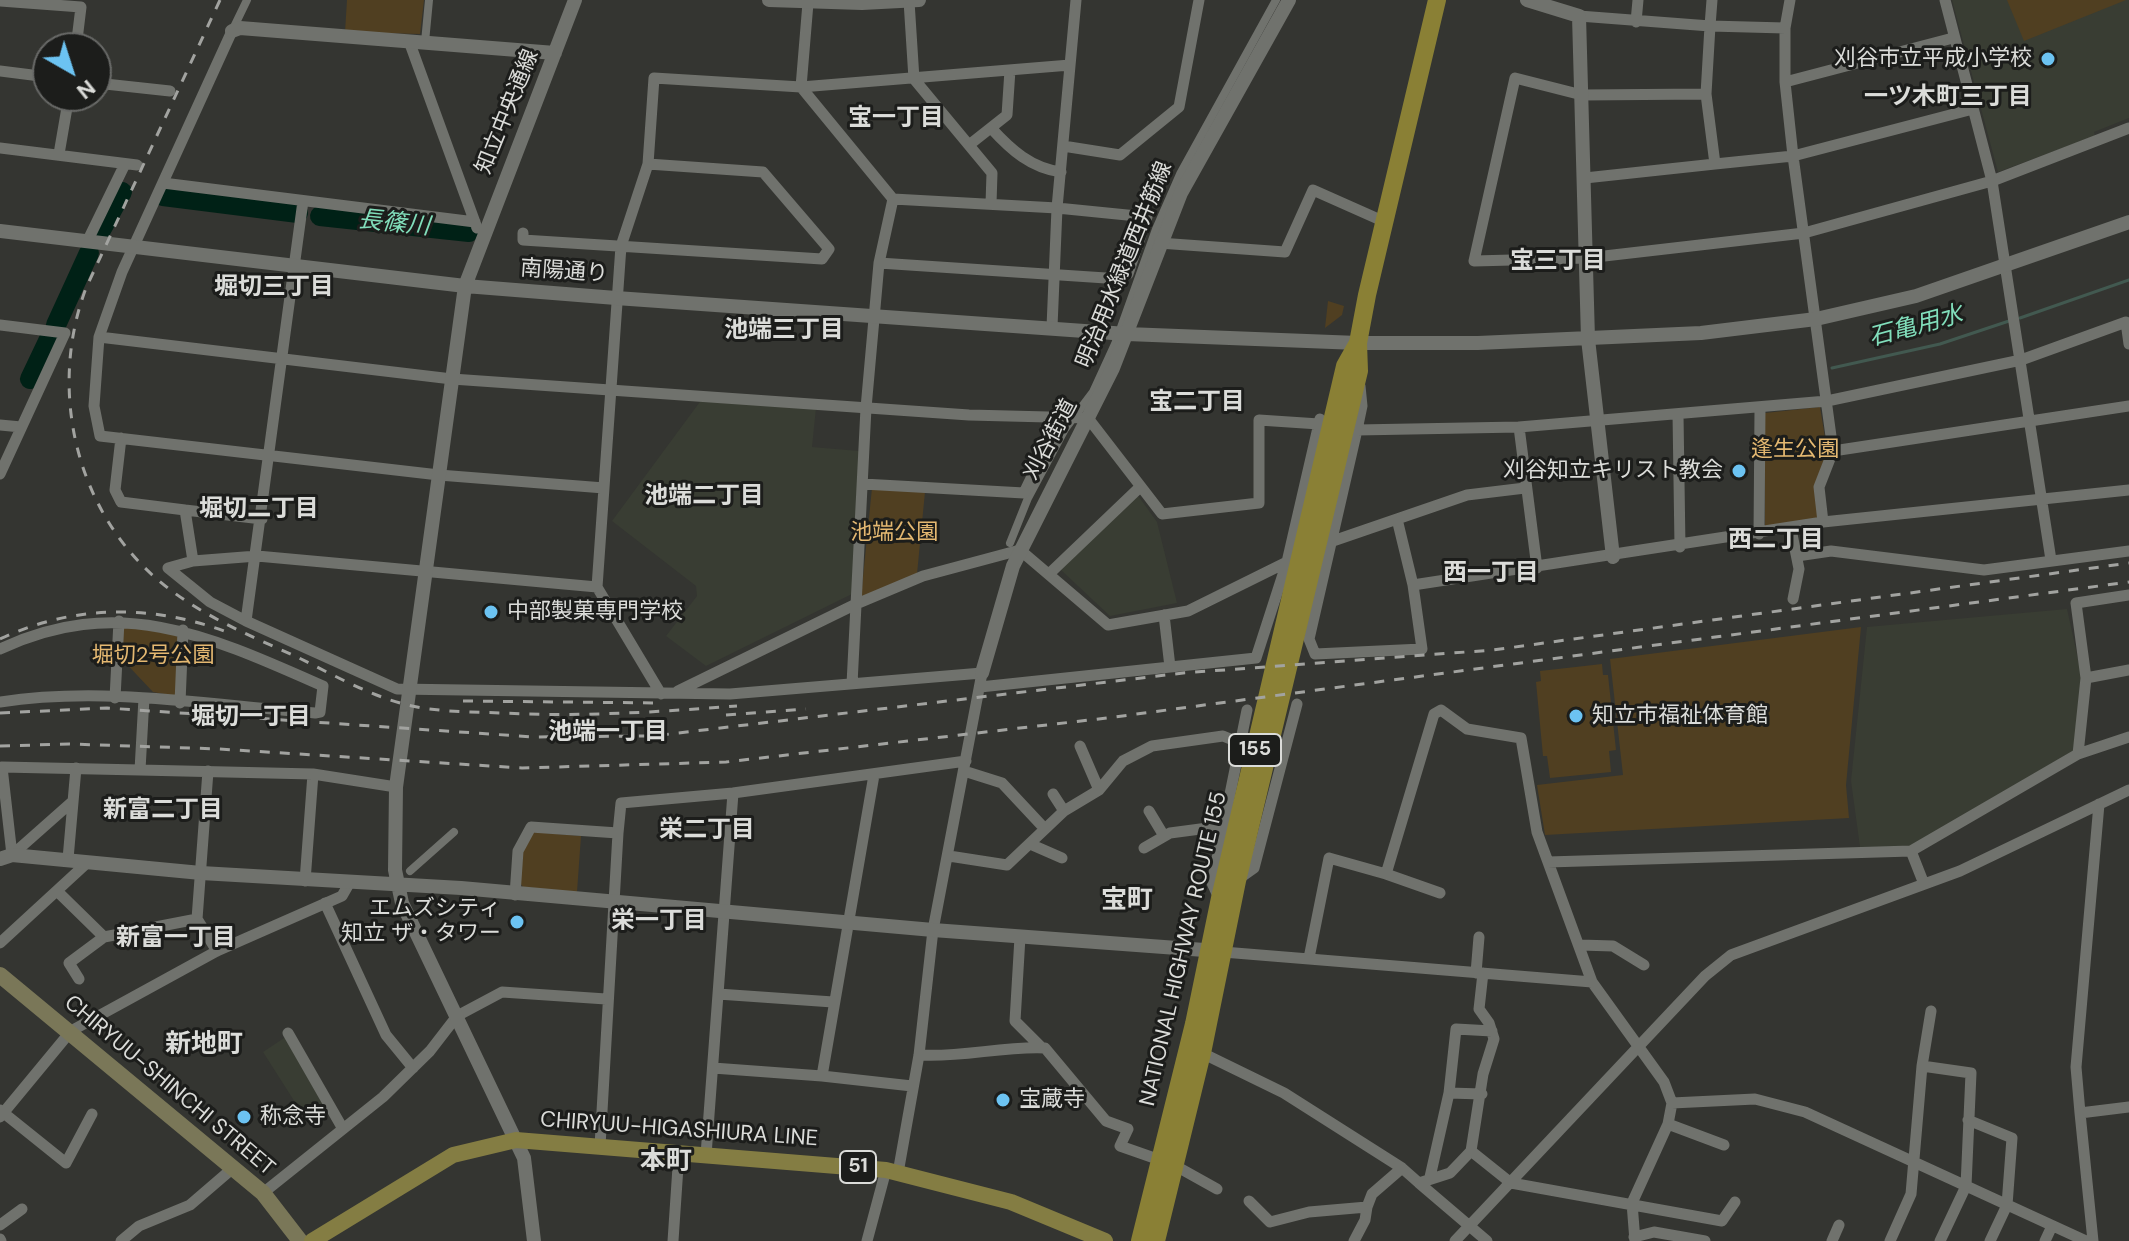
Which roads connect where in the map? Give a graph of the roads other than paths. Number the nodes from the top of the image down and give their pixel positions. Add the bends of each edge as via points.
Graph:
1 (247, 0) edge
2 (429, 0) edge
3 (575, 0) edge
4 (769, 0) edge
5 (1076, 0) edge
6 (1199, 0) edge
7 (1276, 0) edge
8 (1289, 0) edge
9 (1437, 0) edge
10 (1527, 0) edge
11 (1638, 0) edge
12 (1712, 0) edge
13 (1790, 0) edge
14 (1945, 0) edge
15 (0, 1) edge
16 (914, 1) edge
17 (863, 2) edge
18 (81, 3) edge
19 (808, 3) junction
20 (1579, 16) junction
21 (1636, 22) junction
22 (1710, 26) junction
23 (1785, 28) junction
24 (232, 31) junction
25 (78, 32) edge
26 (1953, 38) junction
27 (417, 42) junction
28 (555, 53) junction
29 (1070, 65) junction
30 (1010, 70) junction
31 (0, 71) edge
32 (32, 75) edge
33 (914, 79) junction
34 (1785, 82) junction
35 (112, 85) edge
36 (801, 87) junction
37 (170, 91) dead end
38 (1706, 94) junction
39 (1582, 95) junction
40 (1973, 109) junction
41 (66, 112) edge
42 (991, 128) junction
43 (2129, 128) edge
44 (969, 145) junction
45 (1063, 146) junction
46 (0, 148) edge
47 (59, 154) junction
48 (1793, 156) junction
49 (648, 164) junction
50 (1715, 164) junction
51 (1061, 172) junction
52 (1585, 178) junction
53 (1992, 181) junction
54 (163, 183) junction
55 (893, 199) junction
56 (303, 201) junction
57 (991, 204) junction
58 (1057, 208) junction
59 (475, 222) junction
60 (1385, 222) junction
61 (2129, 222) edge
62 (0, 231) edge
63 (523, 233) dead end
64 (1804, 233) junction
65 (481, 239) junction
66 (87, 242) junction
67 (1159, 243) junction
68 (621, 246) junction
69 (134, 248) junction
70 (1587, 258) junction
71 (879, 263) junction
72 (295, 266) junction
73 (2004, 268) junction
74 (1055, 275) junction
75 (465, 286) junction
76 (616, 298) junction
77 (875, 315) junction
78 (1816, 319) junction
79 (0, 325) edge
80 (1052, 327) junction
81 (1123, 333) junction
82 (99, 337) junction
83 (1588, 339) junction
84 (1358, 343) junction
85 (2129, 344) edge
86 (284, 358) junction
87 (2021, 360) junction
88 (1359, 371) junction
89 (452, 379) junction
90 (611, 391) junction
91 (1827, 401) junction
92 (2129, 406) edge
93 (866, 408) junction
94 (1760, 409) junction
95 (1678, 414) junction
96 (1088, 418) junction
97 (1065, 420) junction
98 (1598, 421) junction
99 (2030, 422) junction
100 (0, 425) edge
101 (21, 427) junction
102 (1519, 427) junction
103 (1357, 430) junction
104 (121, 438) junction
105 (1833, 451) junction
106 (270, 456) junction
107 (0, 474) edge
108 (439, 475) junction
109 (863, 484) junction
110 (1140, 487) junction
111 (604, 488) junction
112 (1525, 488) junction
113 (2129, 490) edge
114 (2041, 499) junction
115 (185, 510) junction
116 (262, 519) junction
117 (1397, 519) junction
118 (1823, 522) junction
119 (1791, 529) junction
120 (1759, 534) junction
121 (1333, 541) junction
122 (1015, 546) junction
123 (1680, 547) junction
124 (2129, 551) edge
125 (257, 556) junction
126 (1797, 556) junction
127 (1613, 557) junction
128 (2051, 560) junction
129 (193, 561) junction
130 (1287, 562) junction
131 (1537, 568) junction
132 (425, 574) junction
133 (1049, 574) junction
134 (1413, 585) junction
135 (597, 587) junction
136 (2129, 595) edge
137 (1793, 599) dead end
138 (854, 605) junction
139 (1164, 615) junction
140 (119, 621) junction
141 (246, 621) junction
142 (183, 630) junction
143 (0, 649) edge
144 (1170, 667) junction
145 (2129, 670) edge
146 (2086, 678) junction
147 (981, 680) junction
148 (852, 684) junction
149 (410, 690) junction
150 (666, 694) junction
151 (115, 698) junction
152 (144, 698) junction
153 (0, 702) edge
154 (180, 703) junction
155 (1297, 704) dead end
156 (1247, 710) dead end
157 (2129, 737) edge
158 (1240, 743) junction
159 (1080, 746) dead end
160 (2078, 754) junction
161 (965, 766) junction
162 (76, 768) junction
163 (140, 770) junction
164 (208, 771) junction
165 (313, 774) junction
166 (874, 775) junction
167 (396, 787) junction
168 (1099, 790) junction
169 (2129, 790) edge
170 (733, 793) junction
171 (1053, 794) dead end
172 (73, 801) junction
173 (2099, 804) junction
174 (1064, 811) junction
175 (1149, 811) dead end
176 (1223, 826) junction
177 (1045, 829) junction
178 (454, 832) dead end
179 (618, 833) junction
180 (1164, 836) junction
181 (1030, 844) junction
182 (1144, 848) dead end
183 (1911, 851) junction
184 (949, 856) junction
185 (6, 857) edge
186 (1062, 858) dead end
187 (68, 859) junction
188 (88, 862) junction
189 (1548, 862) junction
190 (410, 871) dead end
191 (201, 873) junction
192 (1386, 874) junction
193 (305, 881) junction
194 (1237, 881) junction
195 (350, 882) junction
196 (1924, 884) junction
197 (398, 885) junction
198 (57, 891) junction
199 (1440, 893) dead end
200 (515, 895) junction
201 (1220, 898) junction
202 (325, 903) junction
203 (612, 903) junction
204 (724, 912) junction
205 (197, 919) junction
206 (848, 921) junction
207 (933, 930) junction
208 (104, 937) junction
209 (1020, 937) junction
210 (1479, 937) dead end
211 (0, 943) edge
212 (1580, 945) junction
213 (217, 951) junction
214 (1216, 951) junction
215 (1309, 958) junction
216 (1644, 965) dead end
217 (1480, 973) junction
218 (0, 975) edge
219 (79, 979) dead end
220 (1592, 982) junction
221 (718, 994) junction
222 (606, 999) junction
223 (833, 1002) junction
224 (1931, 1011) dead end
225 (457, 1016) junction
226 (71, 1031) junction
227 (1492, 1031) junction
228 (288, 1033) dead end
229 (1041, 1047) junction
230 (1637, 1049) junction
231 (1202, 1053) junction
232 (919, 1055) junction
233 (1922, 1066) junction
234 (413, 1068) junction
235 (713, 1068) junction
236 (822, 1076) junction
237 (912, 1086) junction
238 (1449, 1093) junction
239 (1482, 1094) junction
240 (1672, 1103) junction
241 (2129, 1107) edge
242 (1, 1113) edge
243 (2080, 1113) junction
244 (92, 1114) dead end
245 (1968, 1120) junction
246 (1668, 1124) junction
247 (343, 1129) junction
248 (516, 1140) junction
249 (1724, 1145) dead end
250 (600, 1146) junction
251 (1471, 1151) junction
252 (679, 1152) junction
253 (706, 1155) junction
254 (1167, 1162) junction
255 (1914, 1162) junction
256 (233, 1168) junction
257 (1402, 1168) junction
258 (892, 1172) junction
259 (1430, 1177) junction
260 (1419, 1183) junction
261 (1511, 1183) junction
262 (1966, 1186) junction
263 (1217, 1189) dead end
264 (263, 1193) junction
265 (1249, 1201) dead end
266 (1735, 1202) dead end
267 (1632, 1203) junction
268 (2007, 1205) junction
269 (1367, 1207) junction
270 (22, 1209) dead end
271 (0, 1225) edge
272 (1839, 1225) dead end
273 (1470, 1226) junction
274 (2052, 1226) junction
275 (1072, 1233) edge
276 (1635, 1239) edge
277 (121, 1241) edge
278 (300, 1241) edge
279 (312, 1241) edge
280 (534, 1241) edge
281 (673, 1241) edge
282 (867, 1241) edge
283 (1105, 1241) edge
284 (1140, 1241) edge
285 (1156, 1241) edge
286 (1354, 1241) edge
287 (1455, 1241) edge
288 (1487, 1241) edge
289 (1705, 1241) edge
290 (1832, 1241) edge
291 (1890, 1241) edge
292 (1940, 1241) edge
293 (1990, 1241) edge
294 (2045, 1241) edge
295 (2086, 1241) edge
296 (2093, 1241) edge

1 - 24 street
2 - 27 street
3 - 28 street, 知立中央通線
4 - 19 street
5 - 29 street
6 - 45 street via 1179,107 1120,155
7 - 81 street, 明治用水緑道西井筋線 via 1180,174 1156,229
8 - 67 street, 刈谷街道 via 1216,125
9 - 60 highway, NATIONAL HIGHWAY ROUTE 155 / 155
10 - 20 street
11 - 21 street
12 - 22 street
13 - 23 street
14 - 26 street
15 - 18 street
16 - 17 street
16 - 33 street
17 - 19 street
18 - 25 street
19 - 36 street
20 - 21 street
20 - 39 street
21 - 22 street
22 - 23 street
22 - 38 street
23 - 34 street
24 - 27 street
24 - 54 street
26 - 34 street
26 - 40 street
27 - 28 street
27 - 59 street
28 - 65 street, 知立中央通線
29 - 30 street
29 - 45 street
30 - 33 street
30 - 42 street via 1007,115
31 - 32 street
33 - 36 street
33 - 44 street
34 - 48 street
35 - 37 street
36 - 49 street via 654,78
36 - 55 street
38 - 39 street
38 - 50 street
39 - 52 street
39 - 70 street via 1515,78 1474,261
40 - 48 street
40 - 53 street
41 - 47 street
42 - 44 street
42 - 51 street via 1039,169
43 - 53 street
44 - 57 street via 992,173
45 - 51 street
46 - 47 street
47 - 66 street via 131,164
48 - 50 street
48 - 64 street
49 - 68 street
49 - 68 street via 763,172 829,249 822,259
50 - 52 street
51 - 58 street
52 - 70 street
53 - 64 street
53 - 73 street
54 - 56 street
54 - 69 street
55 - 57 street
55 - 71 street
56 - 59 street
56 - 72 street
57 - 58 street
58 - 74 street
58 - 74 street via 1147,217 1128,274 1121,279
59 - 65 street
60 - 67 street via 1313,190 1285,252
60 - 84 highway, NATIONAL HIGHWAY ROUTE 155 / 155
61 - 73 street, 南陽通り
62 - 66 street, 南陽通り
63 - 68 street via 523,240
64 - 70 street
64 - 78 street
65 - 75 street, 知立中央通線
66 - 69 street, 南陽通り
67 - 81 street, 刈谷街道
68 - 76 street
69 - 72 street, 南陽通り
69 - 82 street
70 - 83 street
71 - 74 street
71 - 77 street
72 - 75 street, 南陽通り
72 - 86 street
73 - 78 street, 南陽通り
73 - 87 street
74 - 80 street
75 - 76 street, 南陽通り
75 - 89 street, 知立中央通線
76 - 77 street, 南陽通り
76 - 90 street
77 - 80 street, 南陽通り
77 - 93 street
78 - 83 street, 南陽通り
78 - 91 street
79 - 101 street via 65,333
80 - 81 street, 南陽通り
81 - 84 street, 南陽通り
81 - 96 street, 刈谷街道
81 - 97 street, 明治用水緑道西井筋線 via 1093,392
82 - 86 street
82 - 104 street via 94,406 100,436
83 - 84 street, 南陽通り
83 - 98 street
84 - 88 highway, NATIONAL HIGHWAY ROUTE 155 / 155
84 - 201 highway, NATIONAL HIGHWAY ROUTE 155 / 155 via 1345,366
85 - 87 street via 2126,322
86 - 89 street
86 - 106 street
87 - 91 street
87 - 99 street
88 - 103 street via 1362,406
88 - 194 highway, NATIONAL HIGHWAY ROUTE 155 / 155
89 - 90 street
89 - 108 street, 知立中央通線
90 - 93 street
90 - 111 street
91 - 94 street
91 - 105 street
92 - 99 street
93 - 97 street
93 - 109 street
94 - 95 street
94 - 120 street
95 - 98 street
95 - 123 street
96 - 97 street
96 - 110 street
96 - 122 street, 刈谷街道
97 - 109 street via 1024,493
97 - 122 street, 明治用水緑道西井筋線 via 1028,498
98 - 102 street
98 - 127 street
99 - 105 street
99 - 114 street
100 - 101 street
101 - 107 street
102 - 103 street
102 - 112 street
103 - 121 street
104 - 106 street
104 - 115 street via 115,490 121,502
105 - 118 street via 1819,487
106 - 108 street
106 - 116 street
108 - 111 street
108 - 132 street, 知立中央通線
109 - 138 street
110 - 130 street via 1162,514 1259,503 1259,420 1320,422
110 - 133 street
111 - 135 street
112 - 117 street via 1467,495
112 - 131 street
113 - 114 street
114 - 118 street
114 - 128 street
115 - 116 street
115 - 129 street
116 - 125 street
117 - 121 street
117 - 134 street
118 - 119 street
119 - 120 street
119 - 126 street
120 - 123 street
121 - 134 street via 1309,639 1315,654 1422,649
122 - 133 street
122 - 138 street
122 - 147 street, 刈谷街道
123 - 127 street
124 - 128 street
125 - 129 street
125 - 132 street
125 - 141 street
126 - 128 street via 1831,551 1984,570
126 - 137 street
127 - 131 street
129 - 141 street via 168,568 210,602
130 - 139 street via 1188,611
130 - 144 street via 1256,658
131 - 134 street
132 - 135 street
132 - 149 street, 知立中央通線
133 - 139 street via 1108,625
135 - 150 street
136 - 146 street via 2076,603
138 - 148 street
138 - 150 street
139 - 144 street
140 - 142 street
140 - 143 street via 77,623
140 - 151 street
141 - 149 street via 382,685
142 - 154 street
142 - 154 street via 323,686 320,712 315,713
144 - 147 street
145 - 146 street
146 - 160 street
147 - 148 street
147 - 161 street, 刈谷街道
148 - 150 street
149 - 150 street
149 - 167 street, 知立中央通線
151 - 152 street
151 - 153 street
152 - 154 street
152 - 163 street
155 - 194 street via 1254,868
156 - 158 street
157 - 160 street
158 - 168 street via 1223,736 1152,746 1123,761
158 - 176 street
159 - 168 street
160 - 183 street
161 - 166 street
161 - 177 street via 1002,783
161 - 184 street, 刈谷街道
162 - 163 street
162 - 172 street
162 - 185 street via 2,767
163 - 164 street
164 - 165 street
164 - 191 street
165 - 167 street
165 - 193 street
166 - 170 street
166 - 206 street
167 - 197 street, 知立中央通線
168 - 174 street
169 - 173 street
170 - 179 street via 621,803
170 - 204 street
171 - 174 street
172 - 185 street
172 - 187 street
173 - 196 street
173 - 243 street via 2076,1067
174 - 177 street
175 - 180 street
176 - 180 street
176 - 201 street via 1212,883
177 - 181 street
178 - 190 street
179 - 200 street via 531,827 518,851
179 - 203 street
180 - 182 street
181 - 184 street via 1007,865
181 - 186 street
183 - 189 street
183 - 196 street
184 - 207 street, 刈谷街道
185 - 187 street
187 - 188 street
188 - 191 street
188 - 198 street
189 - 192 street via 1537,832 1521,738 1467,729 1441,710 1434,714
189 - 212 street
191 - 193 street
191 - 205 street
192 - 199 street
192 - 215 street via 1329,858
193 - 195 street
194 - 214 highway, NATIONAL HIGHWAY ROUTE 155 / 155
195 - 197 street
195 - 202 street via 342,896
196 - 230 street via 1731,955
197 - 200 street
197 - 225 street, 知立中央通線
198 - 208 street
198 - 211 street
200 - 203 street
201 - 214 highway, NATIONAL HIGHWAY ROUTE 155 / 155
202 - 213 street
202 - 234 street via 386,1035
203 - 204 street
203 - 222 street
204 - 206 street
204 - 221 street
205 - 208 street
205 - 213 street
206 - 207 street
206 - 223 street
207 - 209 street
207 - 232 street, 刈谷街道
208 - 219 street via 69,963
209 - 214 street
209 - 229 street via 1015,1021
210 - 217 street
212 - 216 street via 1613,946
212 - 220 street
213 - 226 street
214 - 215 street
214 - 231 highway, NATIONAL HIGHWAY ROUTE 155 / 155
214 - 254 highway, NATIONAL HIGHWAY ROUTE 155 / 155
215 - 217 street
217 - 220 street
217 - 227 street via 1479,1009
218 - 226 main road, CHIRYUU-SHINCHI STREET
220 - 230 street
221 - 223 street
221 - 235 street
222 - 225 street via 502,992
222 - 250 street
223 - 236 street
224 - 233 street
225 - 234 street
225 - 248 street, 知立中央通線
226 - 242 street
226 - 256 main road, CHIRYUU-SHINCHI STREET
227 - 238 street via 1456,1029
227 - 239 street
228 - 247 street
229 - 232 street
229 - 254 street via 1106,1121 1128,1129 1120,1146
230 - 240 street via 1664,1082
230 - 261 street
231 - 254 highway, NATIONAL HIGHWAY ROUTE 155 / 155
231 - 257 street via 1284,1093
232 - 237 street, 刈谷街道
233 - 245 street via 1971,1073
233 - 255 street
234 - 247 street
235 - 236 street
235 - 253 street
236 - 237 street
237 - 258 street, 刈谷街道
238 - 239 street
238 - 259 street
239 - 251 street
240 - 246 street
240 - 255 street via 1729,1098 1780,1104
241 - 243 street
242 - 244 street via 66,1163
243 - 296 street
245 - 262 street
245 - 268 street via 2012,1138
246 - 249 street
246 - 267 street
247 - 264 street
248 - 250 main road, CHIRYUU-HIGASHIURA LINE / 51
248 - 279 main road, CHIRYUU-HIGASHIURA LINE / 51 via 453,1155
248 - 280 street, 知立中央通線 via 524,1158
250 - 252 main road, CHIRYUU-HIGASHIURA LINE / 51
251 - 259 street via 1450,1173
251 - 261 street
252 - 253 main road, CHIRYUU-HIGASHIURA LINE / 51
252 - 281 street
253 - 258 main road, CHIRYUU-HIGASHIURA LINE / 51
254 - 263 street
254 - 284 highway, NATIONAL HIGHWAY ROUTE 155 / 155
254 - 285 highway, NATIONAL HIGHWAY ROUTE 155 / 155
255 - 262 street
255 - 291 street via 1911,1194
256 - 264 main road, CHIRYUU-SHINCHI STREET
256 - 277 street via 190,1205 139,1226
257 - 260 street
257 - 269 street via 1372,1194
258 - 275 main road, CHIRYUU-HIGASHIURA LINE / 51 via 1011,1202
258 - 282 street, 刈谷街道
259 - 260 street
260 - 273 street
261 - 267 street
261 - 273 street
262 - 268 street
262 - 292 street
264 - 278 main road, CHIRYUU-SHINCHI STREET
265 - 269 street via 1270,1222
266 - 267 street via 1722,1221
267 - 276 street
268 - 274 street
268 - 293 street
269 - 286 street
270 - 271 street
272 - 290 street
273 - 287 street
273 - 288 street
274 - 294 street
274 - 295 street
275 - 283 main road, CHIRYUU-HIGASHIURA LINE / 51
276 - 289 street via 1654,1232

